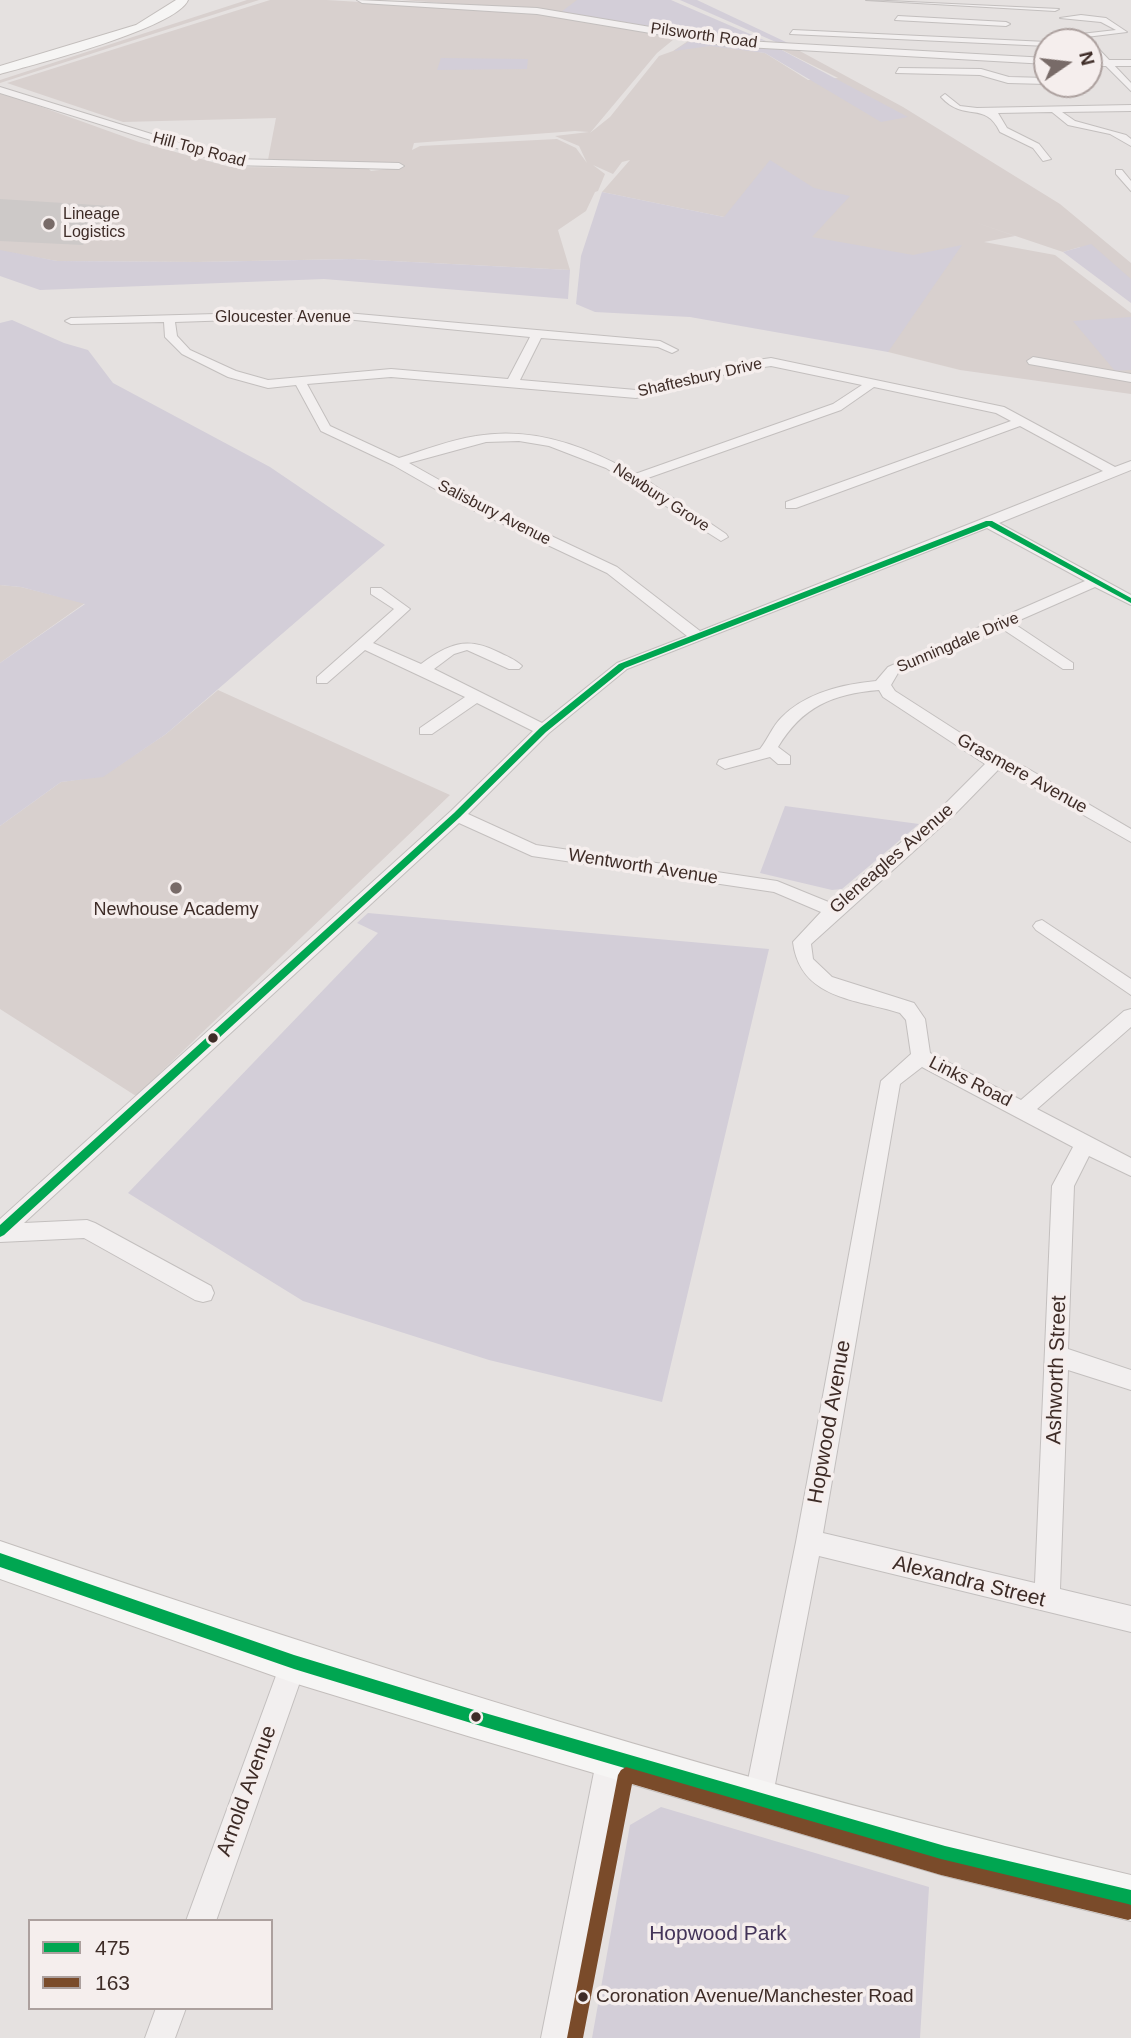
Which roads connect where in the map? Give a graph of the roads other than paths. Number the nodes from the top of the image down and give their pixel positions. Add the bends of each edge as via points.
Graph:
1 (362, 0) edge
2 (870, 0) edge
3 (886, 0) edge
4 (1046, 0) edge
5 (900, 1) edge
6 (179, 2) edge
7 (975, 2) edge
8 (1055, 9) junction
9 (898, 18) junction
10 (1064, 19) junction
11 (1006, 24) dead end
12 (1073, 28) edge
13 (793, 32) dead end
14 (897, 36) junction
15 (1103, 38) edge
16 (1033, 43) edge
17 (896, 52) junction
18 (990, 59) junction
19 (1103, 60) edge
20 (1033, 61) edge
21 (1131, 63) edge
22 (1103, 64) edge
23 (1107, 64) junction
24 (899, 71) dead end
25 (981, 72) junction
26 (1033, 81) edge
27 (1, 82) edge
28 (1131, 88) edge
29 (945, 97) dead end
30 (1131, 108) edge
31 (1055, 110) junction
32 (990, 111) junction
33 (1131, 143) edge
34 (1046, 159) dead end
35 (399, 166) dead end
36 (1119, 172) dead end
37 (1131, 188) edge
38 (169, 319) junction
39 (71, 321) dead end
40 (537, 334) junction
41 (672, 350) dead end
42 (1033, 361) dead end
43 (1131, 377) edge
44 (300, 382) junction
45 (874, 383) junction
46 (512, 384) junction
47 (1022, 421) junction
48 (398, 463) junction
49 (1131, 465) edge
50 (1114, 472) junction
51 (635, 478) junction
52 (791, 505) dead end
53 (989, 523) junction
54 (720, 537) dead end
55 (1095, 582) junction
56 (376, 591) dead end
57 (1131, 601) edge
58 (1004, 624) junction
59 (699, 638) junction
60 (365, 645) junction
61 (514, 666) dead end
62 (1068, 666) dead end
63 (423, 670) junction
64 (322, 680) dead end
65 (883, 685) junction
66 (477, 696) junction
67 (543, 730) junction
68 (426, 731) dead end
69 (770, 749) junction
70 (784, 760) dead end
71 (995, 763) junction
72 (725, 764) dead end
73 (457, 815) junction
74 (1131, 836) edge
75 (832, 910) junction
76 (1042, 926) dead end
77 (804, 959) joint
78 (1131, 988) edge
79 (1131, 1016) edge
80 (921, 1057) junction
81 (1024, 1109) junction
82 (1085, 1144) junction
83 (1131, 1168) edge
84 (0, 1233) edge
85 (203, 1293) dead end
86 (1057, 1356) junction
87 (1131, 1380) edge
88 (809, 1542) junction
89 (0, 1560) edge
90 (1047, 1601) junction
91 (1131, 1619) edge
92 (294, 1662) junction
93 (615, 1758) junction
94 (758, 1800) junction
95 (1131, 1898) edge
96 (202, 1919) edge
97 (170, 2010) edge
98 (160, 2038) edge
99 (561, 2038) edge

1 - 17 street, Pilsworth Road via 537,11 728,43
2 - 3 street
3 - 5 street
4 - 8 street
5 - 7 street
5 - 9 street
6 - 27 main road via 144,26
7 - 8 street
8 - 10 street
9 - 11 street
9 - 14 street
10 - 12 street
10 - 15 street via 1100,17 1123,32
13 - 14 street
14 - 16 street
14 - 17 street
17 - 18 street, Pilsworth Road
18 - 20 street, Pilsworth Road
18 - 25 street
19 - 23 street
21 - 23 street
22 - 23 street
23 - 28 street
24 - 25 street
25 - 26 street
27 - 35 street, Hill Top Road via 231,162
29 - 32 street via 960,109
30 - 31 street
31 - 32 street
31 - 33 street via 1071,123 1112,131
32 - 34 street via 1003,130 1036,146
36 - 37 street
38 - 39 street, Gloucester Avenue
38 - 40 street, Gloucester Avenue via 324,314
38 - 44 street, Shaftesbury Drive via 171,337 186,352 220,369 268,384
40 - 41 street, Gloucester Avenue via 660,344
40 - 46 street
42 - 43 street
44 - 46 street, Shaftesbury Drive via 391,373
44 - 48 street, Salisbury Avenue via 325,428
45 - 46 street, Shaftesbury Drive via 771,362 750,363 636,394
45 - 47 street, Shaftesbury Drive via 1000,410
45 - 51 street via 837,407
47 - 50 street, Shaftesbury Drive
47 - 52 street
48 - 51 street, Newbury Grove via 464,442 517,437 572,447
48 - 59 street, Salisbury Avenue via 470,503 612,570
49 - 50 street
50 - 53 street
51 - 54 street, Newbury Grove
53 - 55 street
53 - 59 street
55 - 57 street
55 - 58 street, Sunningdale Drive
56 - 60 street via 403,609
58 - 62 street
58 - 65 street, Sunningdale Drive via 893,670
59 - 67 street via 622,666
60 - 63 street
60 - 64 street
61 - 63 street via 472,645 459,644
63 - 66 street
65 - 69 street, Sunningdale Drive via 850,689 795,713
65 - 71 street, Grasmere Avenue via 889,694
66 - 67 street
66 - 68 street
67 - 73 street
69 - 70 street
69 - 72 street
71 - 74 street, Grasmere Avenue via 1019,771
71 - 75 street, Gleneagles Avenue via 974,788
73 - 75 street, Wentworth Avenue via 532,849 777,887
73 - 84 street
75 - 77 street, Gleneagles Avenue via 802,942
76 - 78 street
77 - 80 street, Links Road via 837,989 907,1008 915,1019
79 - 81 street
80 - 81 street, Links Road
80 - 88 street, Hopwood Avenue via 891,1081
81 - 82 street, Links Road
82 - 83 street, Links Road
82 - 86 street, Ashworth Street via 1063,1186
84 - 85 street via 87,1229
86 - 87 street
86 - 90 street, Ashworth Street
88 - 90 street, Alexandra Street
88 - 94 street, Hopwood Avenue
89 - 92 main road
90 - 91 street, Alexandra Street
92 - 93 main road
92 - 96 street, Arnold Avenue
93 - 94 main road
93 - 99 street
94 - 95 main road via 945,1854
97 - 98 street

